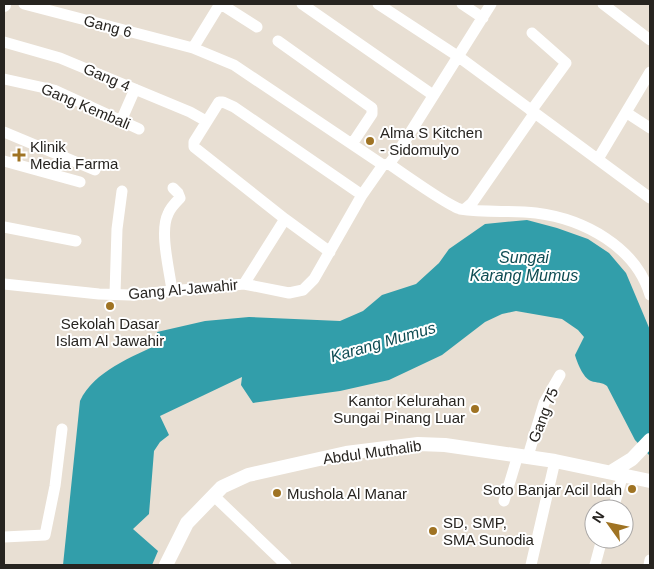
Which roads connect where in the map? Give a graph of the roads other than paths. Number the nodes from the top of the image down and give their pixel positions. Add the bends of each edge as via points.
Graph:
1 (24, 4) edge
2 (220, 4) edge
3 (302, 4) edge
4 (378, 4) edge
5 (462, 4) edge
6 (491, 4) edge
7 (602, 4) edge
8 (483, 18) junction
9 (257, 28) dead end
10 (532, 33) dead end
11 (650, 40) edge
12 (278, 41) dead end
13 (4, 42) edge
14 (193, 48) junction
15 (459, 57) junction
16 (650, 72) edge
17 (4, 79) edge
18 (135, 89) junction
19 (433, 96) junction
20 (533, 113) junction
21 (627, 113) junction
22 (121, 121) junction
23 (206, 121) junction
24 (650, 128) edge
25 (139, 129) dead end
26 (4, 132) edge
27 (352, 144) junction
28 (598, 159) junction
29 (4, 162) edge
30 (386, 165) junction
31 (95, 170) dead end
32 (80, 182) dead end
33 (173, 188) dead end
34 (122, 191) dead end
35 (362, 195) junction
36 (650, 198) edge
37 (465, 209) junction
38 (285, 219) junction
39 (4, 227) edge
40 (76, 241) dead end
41 (330, 252) junction
42 (4, 284) edge
43 (244, 284) junction
44 (172, 291) junction
45 (115, 294) junction
46 (650, 295) edge
47 (560, 375) dead end
48 (62, 429) dead end
49 (650, 440) edge
50 (523, 456) junction
51 (554, 461) junction
52 (617, 473) junction
53 (650, 481) edge
54 (213, 495) junction
55 (614, 499) edge
56 (504, 501) dead end
57 (4, 537) edge
58 (599, 549) edge
59 (650, 560) edge
60 (166, 565) edge
61 (286, 565) edge
62 (531, 565) edge
63 (595, 565) edge
64 (649, 565) edge

1 - 14 street, Gang 6
2 - 9 street
2 - 14 street
3 - 19 street
4 - 15 street
5 - 8 street
6 - 8 street, Gang Al-Jawahir
7 - 11 street
8 - 15 street, Gang Al-Jawahir
10 - 20 street via 566,62
12 - 27 street via 372,108 372,114
13 - 18 street, Gang 4 via 60,58
14 - 27 street, Gang 6 via 248,73
15 - 19 street, Gang Al-Jawahir
15 - 20 street
16 - 21 street
17 - 22 street, Gang Kembali via 54,90
18 - 22 street
18 - 23 street, Gang 4
19 - 30 street, Gang Al-Jawahir
20 - 28 street
20 - 37 street
21 - 24 street
21 - 28 street
22 - 25 street, Gang Kembali
23 - 35 street via 217,104 226,103
23 - 38 street via 194,148
26 - 31 street
27 - 30 street, Gang 6
28 - 36 street
29 - 32 street
30 - 35 street, Gang Al-Jawahir
30 - 37 street via 458,208
33 - 44 street via 180,198 168,212 166,222 166,255
34 - 45 street
35 - 41 street, Gang Al-Jawahir
37 - 46 street via 538,213 592,230 616,245 634,262
38 - 41 street
38 - 43 street
39 - 40 street
41 - 43 street, Gang Al-Jawahir via 314,280 296,293
42 - 45 street, Gang Al-Jawahir
43 - 44 street, Gang Al-Jawahir
44 - 45 street, Gang Al-Jawahir
47 - 50 street, Gang 75
48 - 57 street via 45,535
49 - 52 street
50 - 51 street, Abdul Muthalib
50 - 54 street, Abdul Muthalib via 478,448 418,444 346,453 239,478
50 - 56 street, Gang 75
51 - 52 street, Abdul Muthalib
51 - 62 street
52 - 53 street, Abdul Muthalib
52 - 55 street
54 - 60 street, Abdul Muthalib via 187,523
54 - 61 street
58 - 63 street
59 - 64 street

